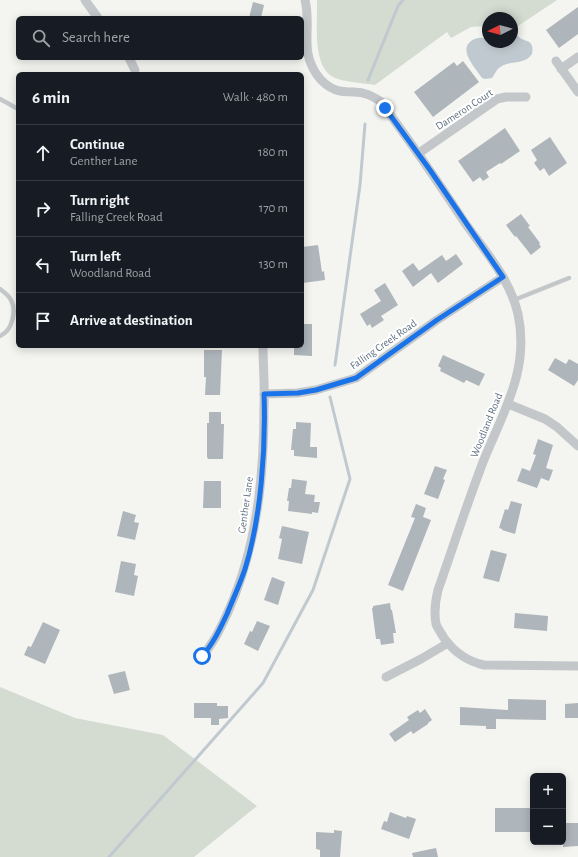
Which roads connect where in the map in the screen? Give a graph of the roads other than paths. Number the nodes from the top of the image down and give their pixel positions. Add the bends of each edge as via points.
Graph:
1 (85, 0) edge
2 (305, 0) edge
3 (97, 16) edge
4 (578, 57) edge
5 (130, 60) edge
6 (556, 61) dead end
7 (561, 69) junction
8 (135, 70) dead end
9 (578, 92) edge
10 (526, 97) dead end
11 (0, 99) edge
12 (16, 108) edge
13 (419, 154) junction
14 (503, 277) junction
15 (569, 278) dead end
16 (0, 288) edge
17 (514, 300) junction
18 (0, 336) edge
19 (263, 348) edge
20 (264, 394) junction
21 (508, 404) junction
22 (578, 446) edge
23 (448, 643) junction
24 (202, 656) dead end
25 (578, 666) edge
26 (386, 677) dead end

1 - 3 street
2 - 13 street, Woodland Road via 308,21 306,48 310,64 321,80 337,90 363,92 380,101
4 - 7 street
5 - 8 street
6 - 7 street
7 - 9 street
10 - 13 street, Dameron Court via 497,99
11 - 12 lane
13 - 14 street, Woodland Road
14 - 17 street, Woodland Road
14 - 20 street, Falling Creek Road via 356,378 316,390
15 - 17 lane
16 - 18 lane via 12,300 14,314 11,326
17 - 21 street, Woodland Road via 518,315 520,357 514,389
19 - 20 street, Genther Lane
20 - 24 street, Genther Lane via 262,472 250,550 239,585 219,632
21 - 22 street via 545,419
21 - 23 street, Woodland Road via 484,462 438,590 436,625
23 - 25 street, Woodland Road via 464,658 484,665
23 - 26 street

